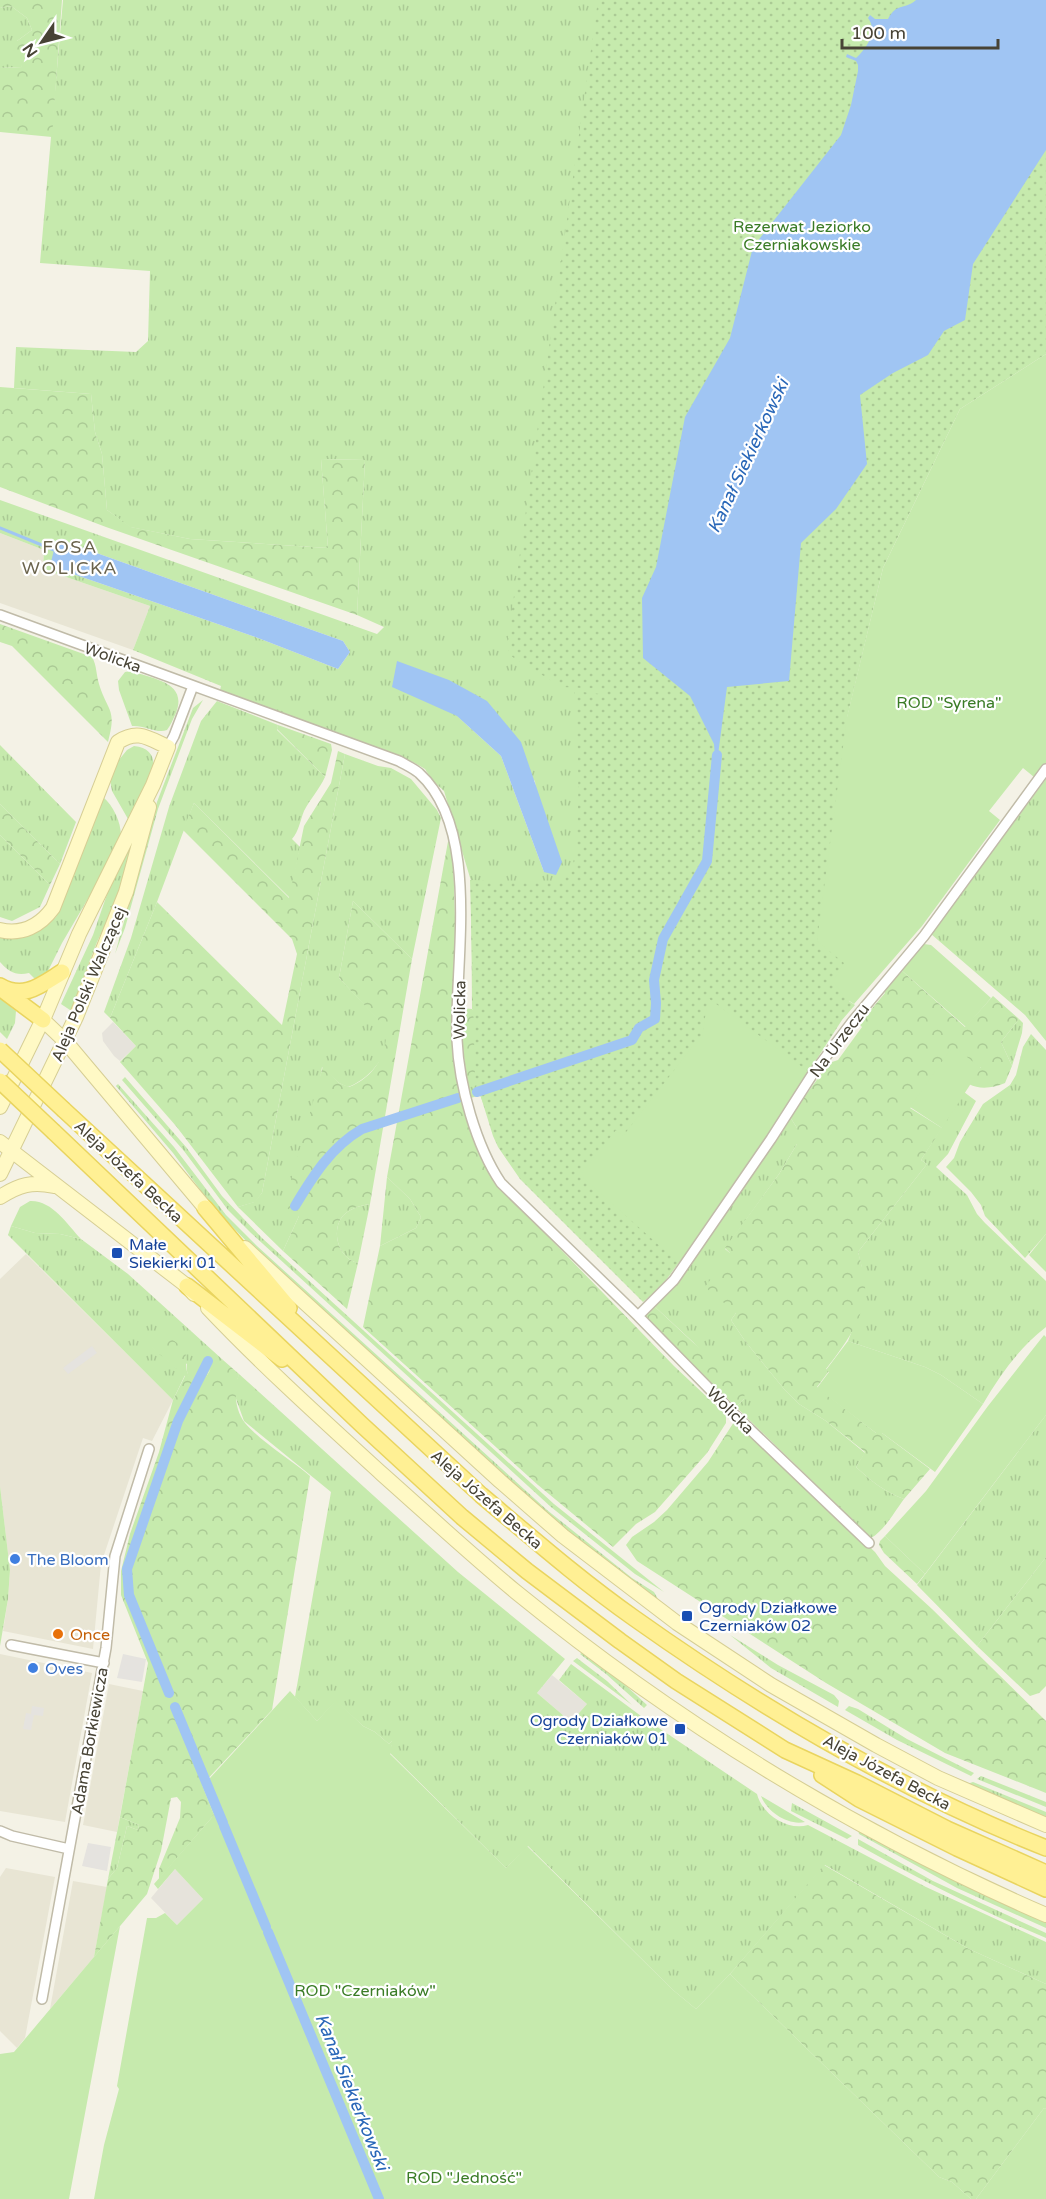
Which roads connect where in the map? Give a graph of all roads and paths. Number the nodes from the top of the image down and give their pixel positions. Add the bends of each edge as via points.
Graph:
1 (0, 615) edge
2 (193, 686) junction
3 (168, 747) junction
4 (1046, 769) edge
5 (153, 785) junction
6 (0, 930) edge
7 (62, 972) junction
8 (0, 987) edge
9 (43, 1020) junction
10 (65, 1041) junction
11 (0, 1050) edge
12 (0, 1081) edge
13 (0, 1107) edge
14 (6, 1147) edge
15 (0, 1174) edge
16 (56, 1186) junction
17 (0, 1197) edge
18 (205, 1208) junction
19 (187, 1286) junction
20 (638, 1316) junction
21 (327, 1354) junction
22 (324, 1389) junction
23 (149, 1449) dead end
24 (869, 1543) dead end
25 (11, 1645) dead end
26 (104, 1663) junction
27 (785, 1750) junction
28 (1046, 1825) edge
29 (0, 1831) edge
30 (12, 1836) junction
31 (0, 1838) edge
32 (1046, 1848) edge
33 (69, 1849) junction
34 (1046, 1872) edge
35 (1015, 1876) junction
36 (1046, 1889) edge
37 (1046, 1894) edge
38 (1046, 1915) edge
39 (42, 1999) dead end

1 - 2 street, Wolicka
2 - 3 street, Aleja Polski Walczącej
2 - 20 street, Wolicka via 399,761 417,770 430,784 457,844 457,1041 469,1106 482,1146 501,1183
3 - 5 main road, Aleja Polski Walczącej
3 - 6 main road via 138,734 118,742 53,908 31,928
4 - 20 street, Na Urzeczu via 924,936 812,1075 674,1280
5 - 7 main road, Aleja Polski Walczącej
5 - 10 main road, Aleja Polski Walczącej via 126,892
7 - 8 main road via 30,991 18,993
7 - 9 main road, Aleja Polski Walczącej
8 - 9 main road
9 - 10 main road, Aleja Józefa Becka
9 - 13 main road, Aleja Polski Walczącej
10 - 14 main road, Aleja Polski Walczącej
10 - 18 main road, Aleja Józefa Becka
11 - 21 main road, Aleja Józefa Becka, bridge
12 - 22 main road, Aleja Józefa Becka, bridge
14 - 15 main road, Aleja Polski Walczącej
14 - 16 main road
16 - 17 main road via 26,1184
16 - 19 main road
18 - 21 main road
18 - 28 main road, Aleja Józefa Becka via 510,1490 677,1623 771,1685 876,1744 939,1778
19 - 22 main road
19 - 38 main road via 279,1380 442,1528 616,1669 681,1716 795,1788 921,1856
20 - 24 street, Wolicka
21 - 32 main road, Aleja Józefa Becka via 481,1495 632,1617 766,1706 866,1763
22 - 27 main road, Aleja Józefa Becka via 462,1517 527,1571 676,1681
23 - 26 street, Adama Borkiewicza via 115,1556
25 - 26 street
26 - 33 street, Adama Borkiewicza
27 - 34 main road, Aleja Józefa Becka
27 - 35 main road via 851,1795
29 - 30 street
30 - 31 street
30 - 33 street
33 - 39 street, Adama Borkiewicza
35 - 36 main road
35 - 37 main road

